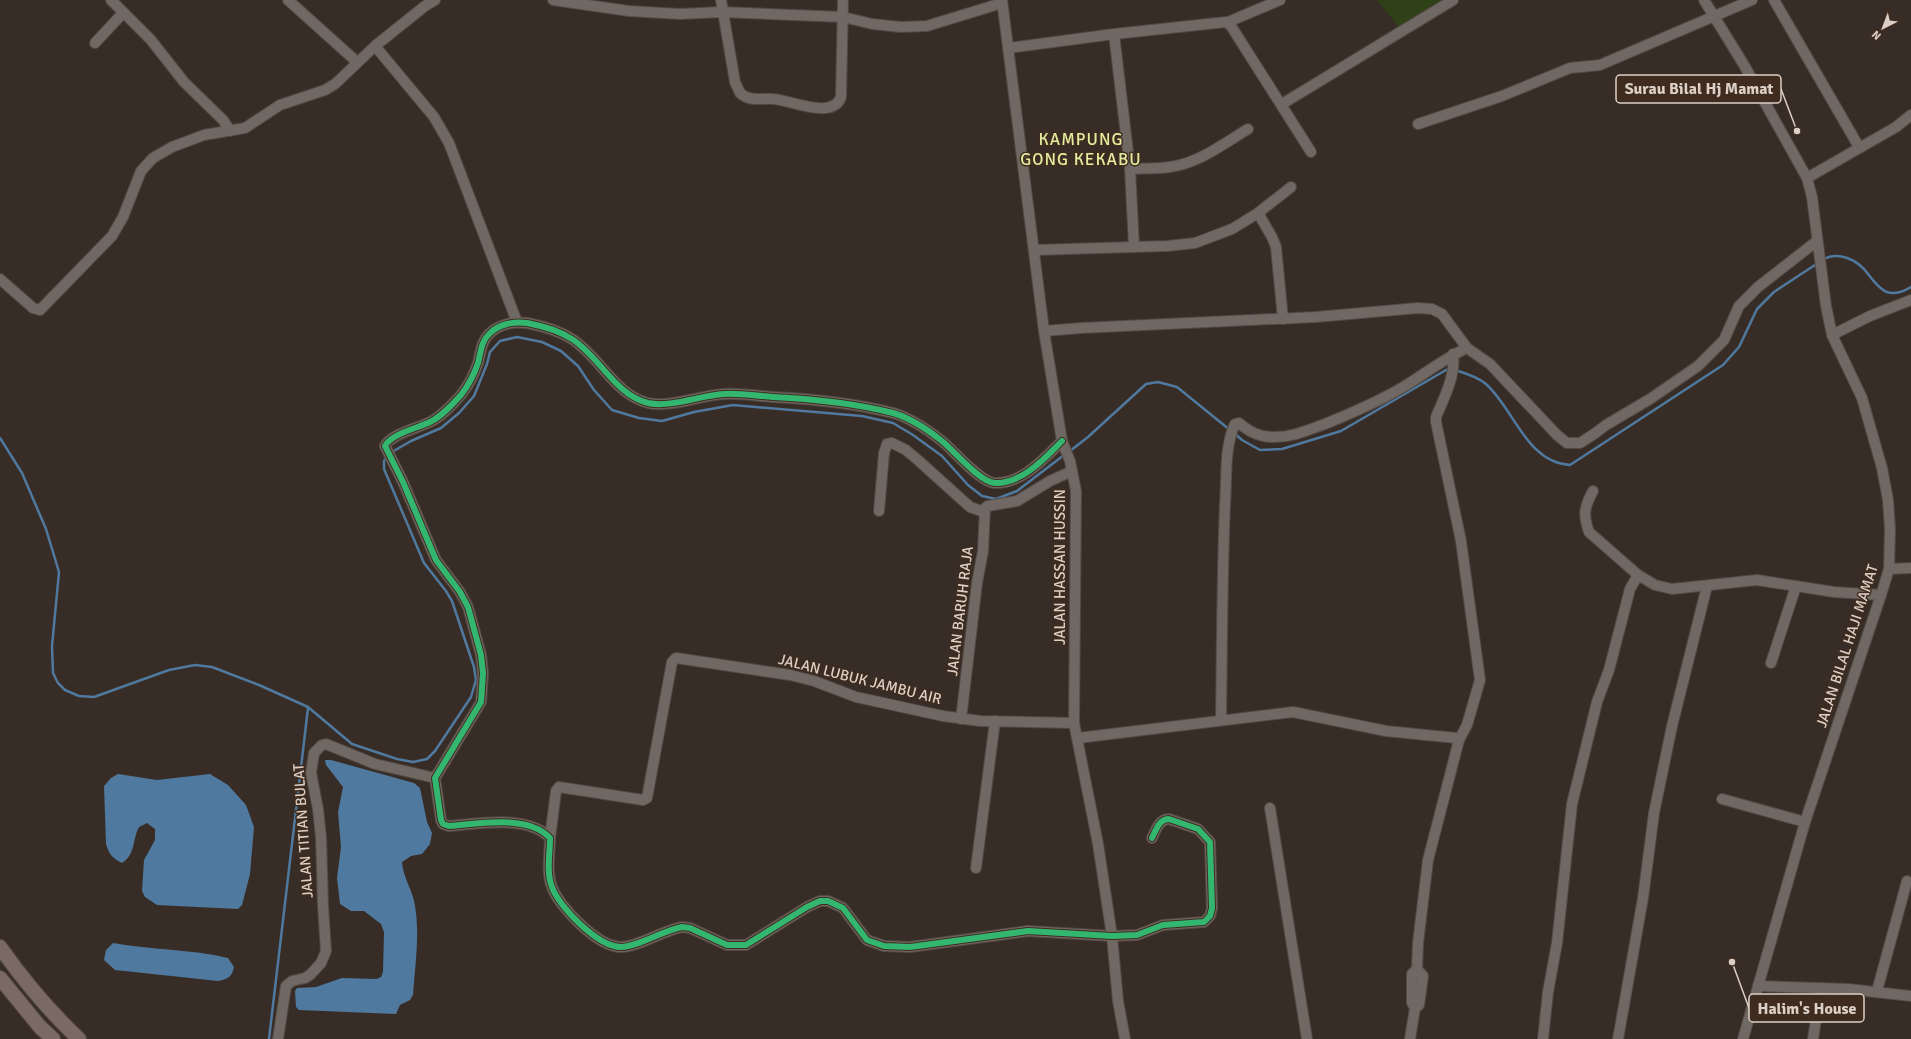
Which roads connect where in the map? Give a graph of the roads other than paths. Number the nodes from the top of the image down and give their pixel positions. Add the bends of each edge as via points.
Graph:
1 (111, 0) edge
2 (288, 0) edge
3 (435, 0) edge
4 (553, 0) edge
5 (721, 0) edge
6 (843, 0) edge
7 (1280, 0) edge
8 (1453, 0) edge
9 (1704, 0) edge
10 (1752, 0) edge
11 (1774, 0) edge
12 (1002, 2) edge
13 (722, 12) junction
14 (123, 13) junction
15 (843, 17) junction
16 (1715, 17) junction
17 (1228, 22) junction
18 (1114, 34) junction
19 (95, 43) dead end
20 (375, 46) junction
21 (1008, 48) junction
22 (357, 62) junction
23 (1282, 104) junction
24 (1911, 115) edge
25 (1418, 124) dead end
26 (1248, 129) dead end
27 (230, 131) junction
28 (1859, 147) junction
29 (1311, 152) dead end
30 (1130, 169) junction
31 (1807, 178) junction
32 (1291, 187) dead end
33 (1258, 213) junction
34 (1817, 241) junction
35 (1134, 246) junction
36 (1034, 250) junction
37 (0, 279) edge
38 (1911, 300) edge
39 (1283, 319) junction
40 (517, 322) junction
41 (1044, 332) junction
42 (1832, 335) junction
43 (1467, 348) junction
44 (1454, 358) junction
45 (1063, 443) junction
46 (1071, 466) junction
47 (1593, 491) dead end
48 (985, 509) junction
49 (879, 511) dead end
50 (1911, 568) edge
51 (1889, 569) junction
52 (1638, 575) junction
53 (1707, 586) junction
54 (1796, 586) junction
55 (1882, 595) junction
56 (1771, 663) dead end
57 (961, 719) junction
58 (1221, 720) junction
59 (995, 721) junction
60 (1074, 724) junction
61 (1078, 738) junction
62 (1459, 740) junction
63 (434, 778) junction
64 (1722, 799) dead end
65 (1270, 808) dead end
66 (1805, 822) junction
67 (550, 838) junction
68 (1152, 838) dead end
69 (976, 868) dead end
70 (1907, 882) dead end
71 (1112, 936) junction
72 (0, 947) edge
73 (0, 978) edge
74 (1758, 986) junction
75 (1821, 988) junction
76 (1877, 991) junction
77 (1911, 996) edge
78 (53, 1039) edge
79 (79, 1039) edge
80 (278, 1039) edge
81 (1125, 1039) edge
82 (1307, 1039) edge
83 (1410, 1039) edge
84 (1543, 1039) edge
85 (1618, 1039) edge
86 (1743, 1039) edge
87 (1813, 1039) edge

1 - 14 street
2 - 22 street
3 - 20 street
4 - 13 street via 629,11 680,14
5 - 13 street
6 - 15 street
7 - 17 street
8 - 23 street
9 - 16 street, JALAN BILAL HAJI MAMAT
10 - 16 street
11 - 28 street
12 - 15 street via 927,26 872,24
12 - 21 street, JALAN HASSAN HUSSIN
13 - 15 street
13 - 15 street via 735,82 740,93 751,99 773,98 797,106 820,107 833,106 841,97
14 - 19 street
14 - 27 street via 151,40 184,82 223,120
16 - 25 street via 1600,65 1570,68 1502,96
16 - 31 street, JALAN BILAL HAJI MAMAT
17 - 18 street
17 - 23 street
18 - 21 street
18 - 30 street
20 - 22 street
20 - 40 street via 434,117 449,144
21 - 36 street, JALAN HASSAN HUSSIN
22 - 27 street via 335,84 325,90 280,105 245,128
23 - 29 street
24 - 28 street via 1896,127
26 - 30 street via 1198,159 1184,164 1169,168
27 - 37 street via 204,135 172,147 153,158 141,171 119,226 112,236 40,310 33,308
28 - 31 street
30 - 35 street
31 - 34 street, JALAN BILAL HAJI MAMAT
32 - 33 street
33 - 35 street via 1232,229 1202,241 1181,245
33 - 39 street via 1276,246
34 - 42 street, JALAN BILAL HAJI MAMAT
34 - 43 street via 1758,286 1739,306 1724,340 1698,366 1580,443 1564,442 1490,364
35 - 36 street
36 - 41 street, JALAN HASSAN HUSSIN
38 - 42 street
39 - 41 street
39 - 43 street via 1432,309 1442,314
40 - 45 street via 555,330 573,339 627,394 639,401 663,404 724,394 754,395 817,400 894,413 911,420 941,440 981,476 994,483 1005,482 1025,473
40 - 63 street via 496,328 486,338 481,345 472,379 447,409 430,422 387,442 385,448 403,482 436,560 468,607 481,655 481,702
41 - 45 street, JALAN HASSAN HUSSIN
42 - 51 street, JALAN BILAL HAJI MAMAT via 1862,398 1882,468 1888,500
43 - 44 street
44 - 58 street via 1345,416 1305,432 1271,437 1250,431 1238,423 1234,426 1230,440 1223,556
44 - 62 street via 1450,380 1436,422 1461,541 1480,680 1467,726
45 - 46 street, JALAN HASSAN HUSSIN
46 - 48 street via 1017,501
46 - 60 street, JALAN HASSAN HUSSIN via 1076,491
47 - 52 street via 1585,506 1585,522 1589,532
48 - 49 street via 970,507 906,450 892,443 887,444 884,453
48 - 57 street, JALAN BARUH RAJA via 983,551
50 - 51 street
51 - 55 street, JALAN BILAL HAJI MAMAT
52 - 53 street via 1655,585 1672,589
52 - 84 street via 1630,589 1609,670 1597,702 1572,804 1557,943
53 - 54 street via 1758,580
53 - 85 street via 1672,726 1654,813 1643,898
54 - 55 street via 1834,592
54 - 56 street
55 - 66 street, JALAN BILAL HAJI MAMAT
57 - 59 street, JALAN LUBUK JAMBU AIR
57 - 67 street, JALAN LUBUK JAMBU AIR via 856,697 790,675 678,658 672,662 647,798 643,800 559,787 556,791
58 - 61 street
58 - 62 street via 1293,712 1386,731
59 - 60 street, JALAN LUBUK JAMBU AIR
59 - 69 street
60 - 61 street, JALAN HASSAN HUSSIN
61 - 71 street, JALAN HASSAN HUSSIN
62 - 83 street via 1428,860 1418,943 1417,969 1422,976 1419,1005 1414,1008
63 - 67 street via 441,820 446,826 516,823 538,828
63 - 80 street, JALAN TITIAN BULAT via 375,764 326,744 316,750 312,758 311,772 321,838 326,951 321,963 310,975 292,981 286,986
64 - 66 street
65 - 82 street
66 - 74 street, JALAN BILAL HAJI MAMAT
67 - 71 street via 549,875 558,898 583,927 606,943 615,946 628,946 682,927 690,928 727,945 746,945 820,901 828,901 843,908 867,940 884,946 910,947 1028,931
68 - 71 street via 1164,819 1198,829 1207,838 1211,848 1210,916 1204,922 1168,924 1137,935
70 - 76 street
71 - 81 street, JALAN HASSAN HUSSIN via 1118,1001
72 - 79 highway via 19,975 53,1015
73 - 78 highway
74 - 75 street
74 - 86 street, JALAN BILAL HAJI MAMAT
75 - 76 street
75 - 87 street
76 - 77 street

